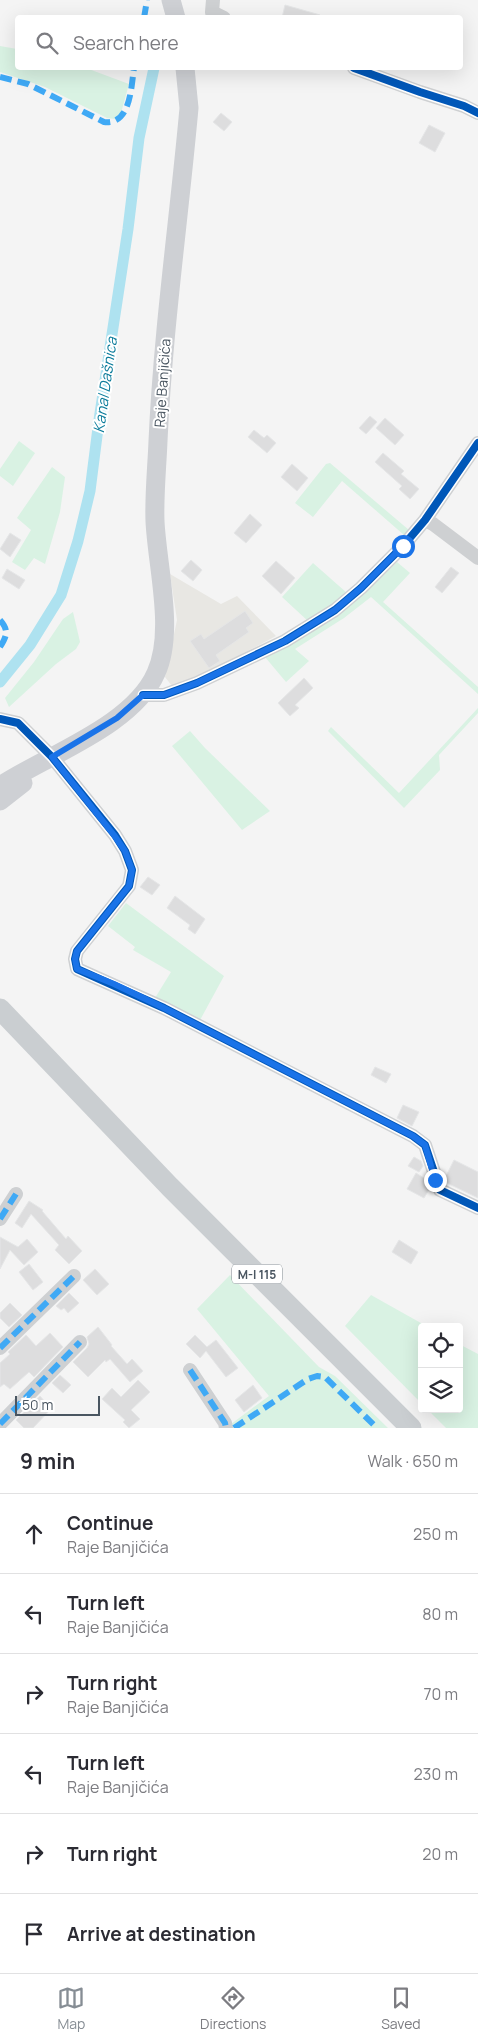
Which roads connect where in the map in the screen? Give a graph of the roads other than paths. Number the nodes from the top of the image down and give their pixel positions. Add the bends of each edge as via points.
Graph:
1 (171, 0) edge
2 (175, 15) edge
3 (185, 70) edge
4 (360, 70) edge
5 (478, 113) edge
6 (478, 443) edge
7 (425, 520) junction
8 (478, 558) edge
9 (143, 695) junction
10 (0, 719) edge
11 (52, 757) junction
12 (0, 786) edge
13 (0, 801) edge
14 (0, 1009) edge
15 (0, 1030) edge
16 (104, 1120) junction
17 (16, 1194) dead end
18 (478, 1208) edge
19 (0, 1219) edge
20 (74, 1276) dead end
21 (80, 1342) dead end
22 (0, 1348) edge
23 (190, 1370) dead end
24 (0, 1424) edge
25 (226, 1428) edge
26 (411, 1428) edge

1 - 2 main road
3 - 9 main road, Raje Banjičića via 189,108 160,382 155,520 164,646 156,673
4 - 5 street
6 - 7 street
7 - 8 street
7 - 9 street via 361,588 309,627 197,683 164,695
9 - 11 main road, Raje Banjičića via 117,718
10 - 11 street via 18,723
11 - 12 main road
11 - 13 main road
11 - 18 street via 114,835 132,870 129,886 77,951 77,969 164,1008 413,1136 425,1145 440,1190
14 - 16 main road, M-I 115
15 - 16 main road, M-I 115 via 44,1072
16 - 26 main road, M-I 115
17 - 19 street
20 - 22 street
21 - 24 street
23 - 25 street

